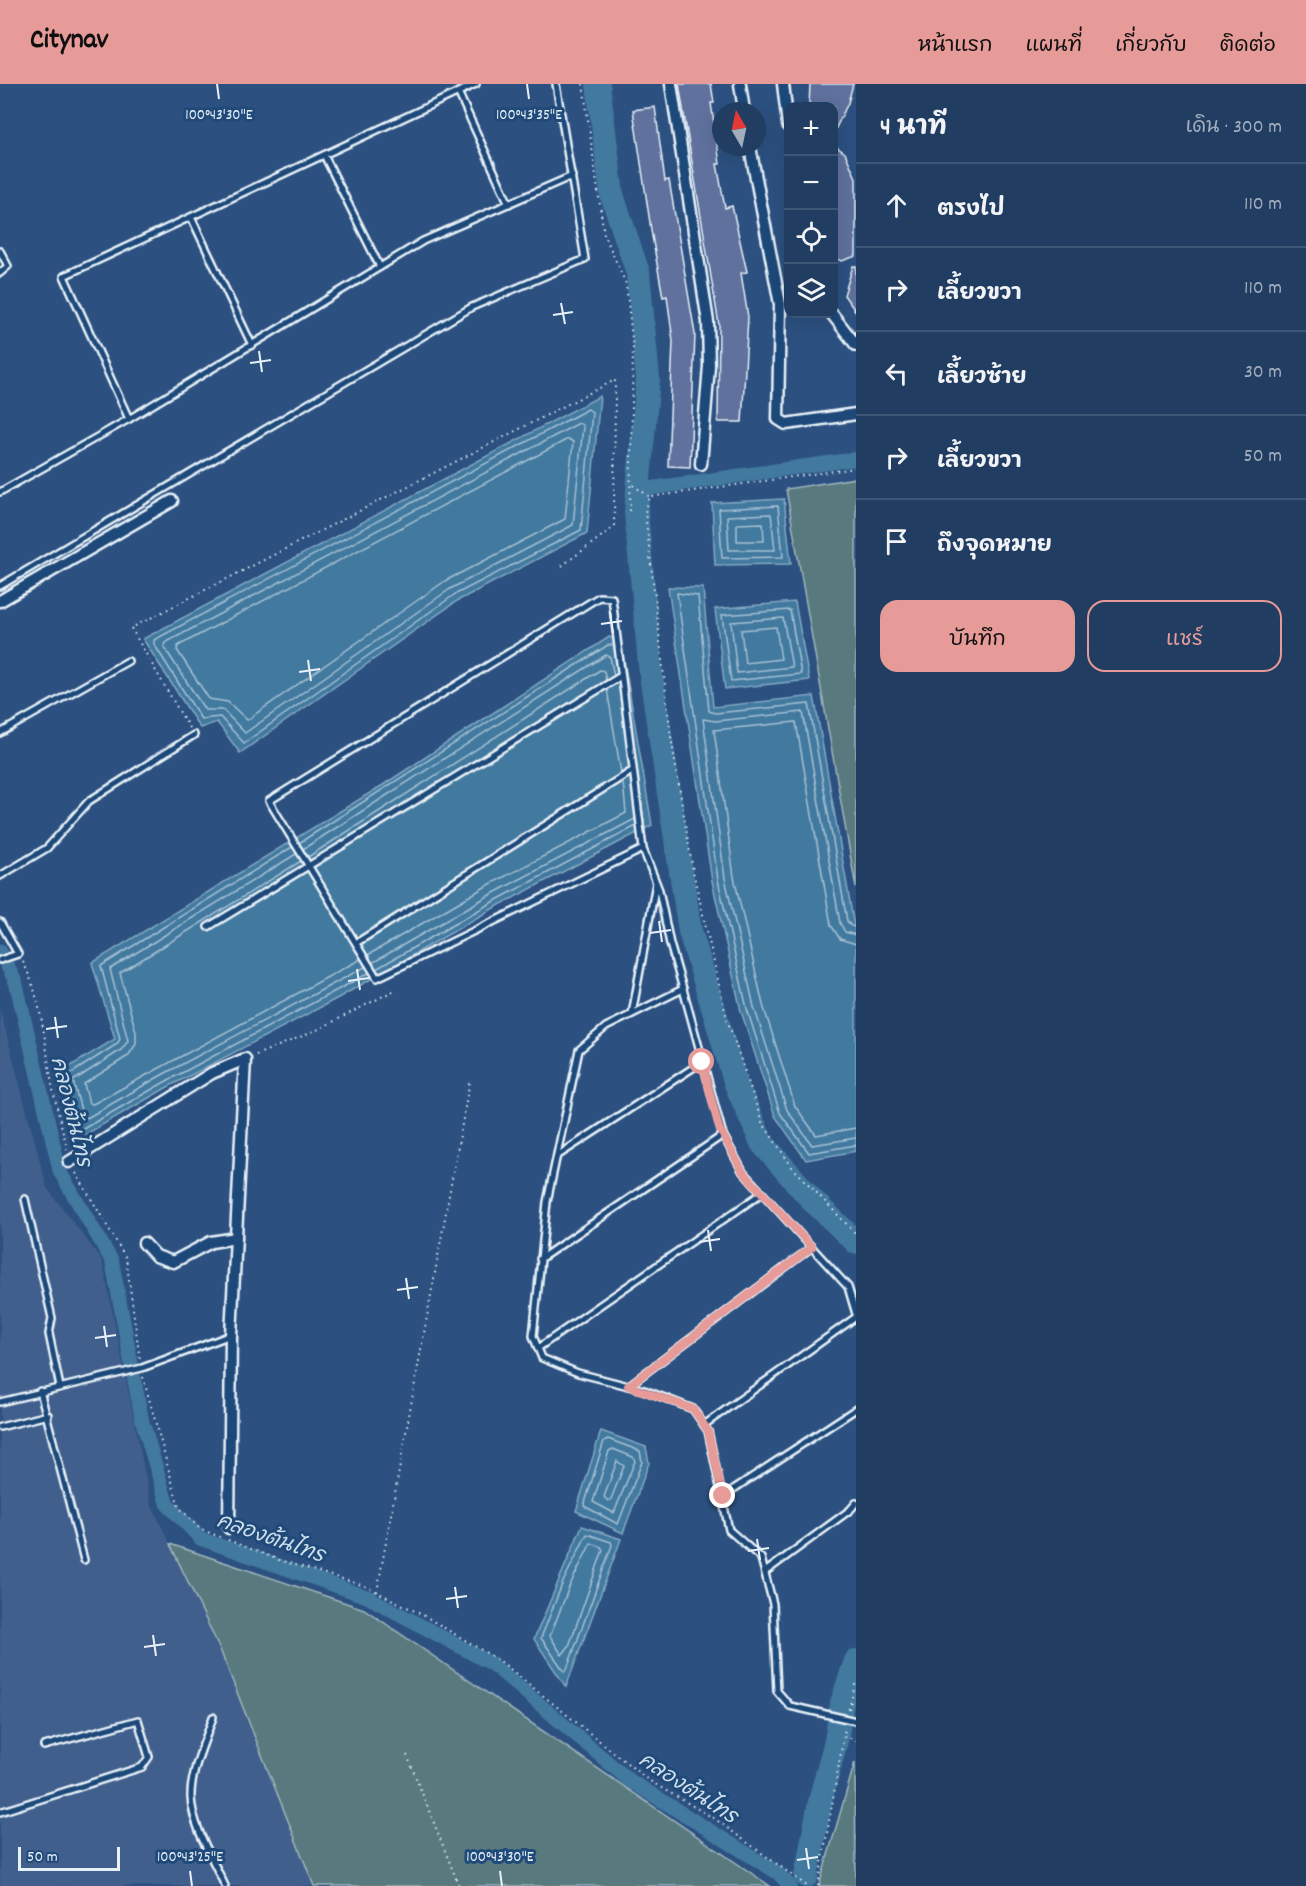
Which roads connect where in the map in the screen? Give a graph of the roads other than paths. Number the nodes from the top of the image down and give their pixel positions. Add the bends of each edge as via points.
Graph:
1 (476, 84) edge
2 (556, 84) edge
3 (671, 84) edge
4 (740, 84) edge
5 (783, 84) edge
6 (459, 92) junction
7 (743, 102) edge
8 (786, 102) edge
9 (324, 155) junction
10 (752, 156) edge
11 (572, 176) junction
12 (509, 204) junction
13 (191, 217) junction
14 (0, 251) edge
15 (380, 267) junction
16 (0, 273) edge
17 (835, 318) edge
18 (252, 345) junction
19 (856, 345) edge
20 (856, 414) edge
21 (129, 419) junction
22 (701, 464) dead end
23 (0, 492) edge
24 (172, 501) dead end
25 (0, 586) edge
26 (0, 601) edge
27 (128, 661) dead end
28 (621, 676) junction
29 (0, 733) edge
30 (194, 735) road end
31 (632, 771) junction
32 (643, 849) junction
33 (309, 866) junction
34 (0, 876) edge
35 (656, 883) junction
36 (0, 922) edge
37 (208, 927) dead end
38 (356, 944) junction
39 (0, 960) edge
40 (683, 989) junction
41 (632, 1014) junction
42 (702, 1062) junction
43 (723, 1135) junction
44 (557, 1156) junction
45 (69, 1162) road end
46 (762, 1193) junction
47 (25, 1199) dead end
48 (236, 1239) junction
49 (144, 1243) dead end
50 (812, 1247) junction
51 (540, 1259) junction
52 (856, 1315) edge
53 (231, 1335) junction
54 (538, 1348) junction
55 (628, 1386) junction
56 (60, 1387) junction
57 (40, 1391) junction
58 (0, 1402) edge
59 (856, 1409) edge
60 (48, 1415) junction
61 (704, 1425) junction
62 (0, 1427) edge
63 (723, 1496) junction
64 (856, 1503) edge
65 (229, 1528) dead end
66 (84, 1560) dead end
67 (765, 1572) junction
68 (213, 1717) dead end
69 (856, 1721) edge
70 (44, 1746) dead end
71 (0, 1812) edge
72 (225, 1886) edge

1 - 6 lane
2 - 11 lane
3 - 22 street via 708,322 709,366
4 - 7 street
5 - 8 street
6 - 9 lane
6 - 12 lane
9 - 13 lane
9 - 15 lane
10 - 20 street via 780,304 778,419 786,424
11 - 12 lane
11 - 25 lane via 585,259 472,307
12 - 15 lane via 423,241
13 - 18 lane
13 - 21 lane via 64,276
14 - 16 lane via 8,266
15 - 18 lane
17 - 19 street
18 - 21 lane
21 - 23 lane
24 - 26 street
27 - 29 lane
28 - 31 lane
28 - 33 lane
28 - 33 lane via 612,598 599,597 269,801
30 - 34 lane via 89,801 47,848
31 - 32 lane
31 - 38 lane
32 - 35 lane
32 - 38 lane via 377,978
33 - 37 lane
33 - 38 lane
35 - 40 lane
35 - 41 lane
36 - 39 lane via 18,954
40 - 41 lane
40 - 42 lane
41 - 44 lane via 606,1027 579,1050
42 - 43 lane
42 - 44 lane
43 - 46 lane via 743,1172
43 - 51 lane
44 - 51 lane
45 - 48 street via 212,1073 245,1059
46 - 50 lane
46 - 54 lane
47 - 56 lane via 52,1318 49,1334
48 - 49 street via 211,1242 173,1262 156,1256
48 - 53 street
50 - 52 lane via 848,1287
50 - 55 lane
51 - 54 lane via 533,1336
52 - 61 lane
53 - 56 lane via 140,1368
53 - 65 street
54 - 55 lane via 542,1358 578,1373
55 - 61 lane via 693,1409
56 - 57 lane
57 - 58 lane
57 - 60 lane
59 - 63 lane
60 - 62 lane
60 - 66 lane
61 - 63 lane
63 - 67 lane via 729,1530 761,1558
64 - 67 lane
67 - 69 lane, bridge via 773,1604 777,1691 790,1706
68 - 72 lane via 191,1797 197,1822
70 - 71 lane via 138,1720 149,1757 142,1767

